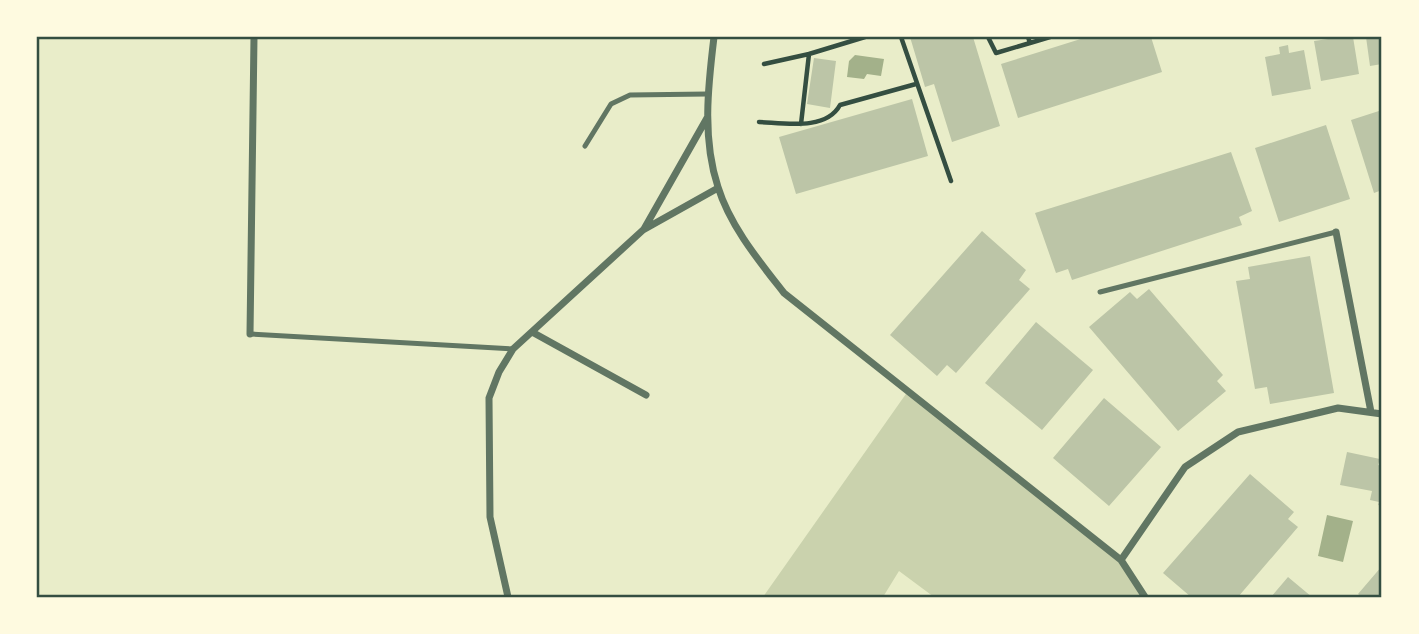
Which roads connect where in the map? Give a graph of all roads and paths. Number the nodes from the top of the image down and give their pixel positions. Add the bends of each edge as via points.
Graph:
1 (254, 37) edge
2 (714, 37) edge
3 (864, 37) edge
4 (901, 37) edge
5 (989, 37) edge
6 (1028, 37) edge
7 (1050, 37) edge
8 (1030, 43) junction
9 (809, 54) junction
10 (764, 64) dead end
11 (916, 84) junction
12 (707, 94) junction
13 (708, 116) junction
14 (759, 122) dead end
15 (801, 124) junction
16 (585, 146) dead end
17 (951, 181) dead end
18 (718, 188) junction
19 (643, 230) junction
20 (1336, 232) joint
21 (1100, 292) dead end
22 (532, 332) junction
23 (250, 334) joint
24 (513, 349) junction
25 (646, 395) dead end
26 (1371, 412) junction
27 (1382, 414) edge
28 (1121, 560) junction
29 (508, 597) edge
30 (1145, 597) edge

1 - 23 street
2 - 12 street
3 - 9 path
4 - 11 path
5 - 8 path via 996,53
6 - 8 path
7 - 8 path
9 - 10 path
9 - 15 path
11 - 15 path via 840,105 825,119
11 - 17 path
12 - 13 street
12 - 16 lane via 631,95 611,104
13 - 18 street
13 - 19 street
14 - 15 path
18 - 19 street
18 - 28 street via 751,249 784,293
19 - 22 street
20 - 21 lane
20 - 26 street
22 - 24 street
22 - 25 street
23 - 24 lane
24 - 29 street via 489,398 490,517
26 - 27 street
26 - 28 street via 1338,408 1238,432 1185,467
28 - 30 street

